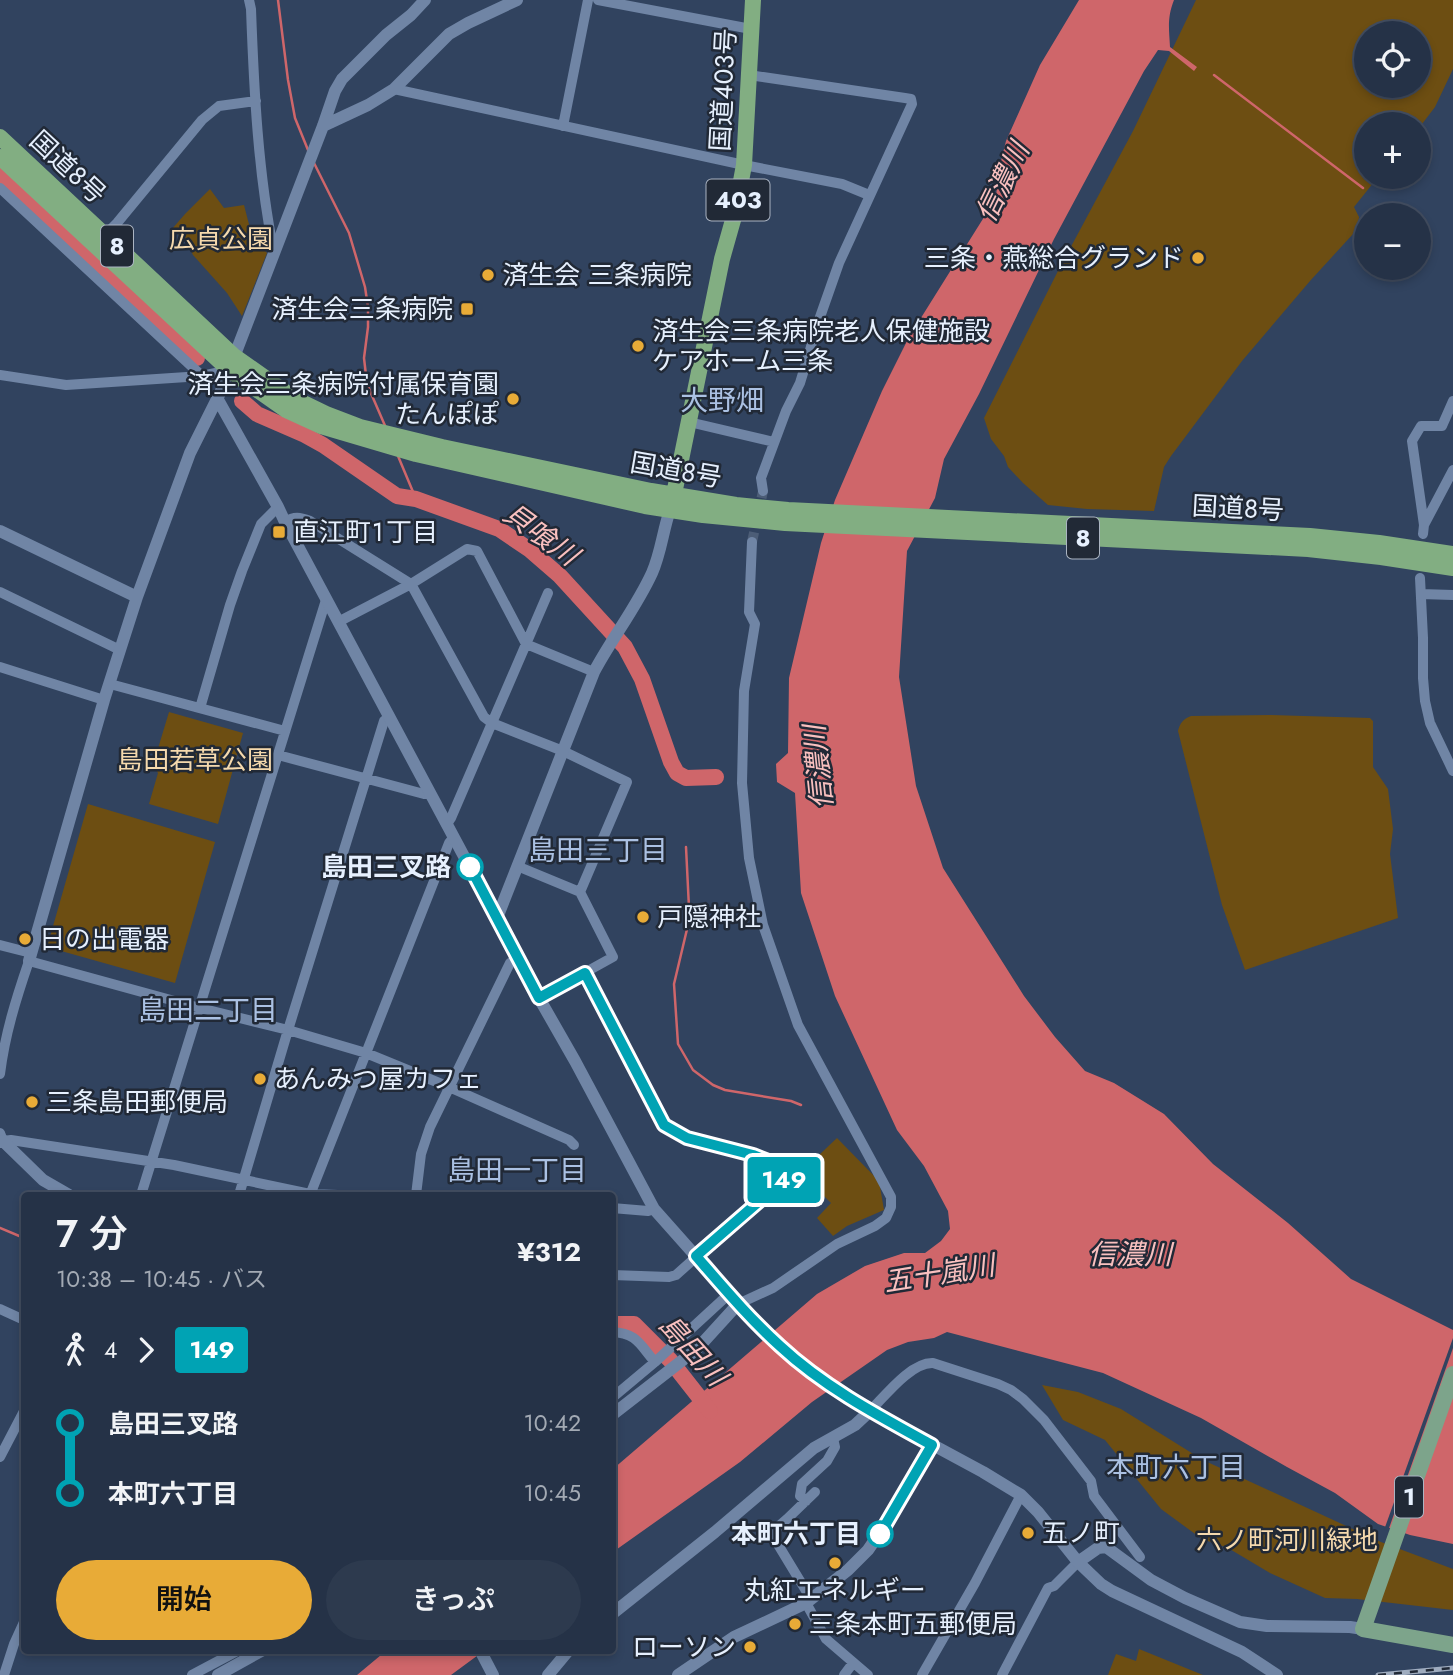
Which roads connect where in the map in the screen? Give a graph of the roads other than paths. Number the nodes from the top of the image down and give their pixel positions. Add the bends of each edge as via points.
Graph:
1 (249, 0) edge
2 (425, 0) edge
3 (517, 0) edge
4 (588, 0) edge
5 (598, 0) edge
6 (753, 0) edge
7 (751, 29) junction
8 (749, 75) junction
9 (394, 89) junction
10 (256, 102) junction
11 (563, 126) junction
12 (323, 128) junction
13 (0, 136) edge
14 (0, 157) edge
15 (744, 165) junction
16 (0, 188) edge
17 (869, 195) junction
18 (105, 235) junction
19 (274, 253) junction
20 (231, 363) junction
21 (0, 375) edge
22 (202, 376) junction
23 (217, 398) junction
24 (1453, 401) edge
25 (688, 422) junction
26 (774, 442) junction
27 (1453, 470) edge
28 (763, 491) tunnel mouth
29 (672, 503) junction
30 (278, 507) junction
31 (285, 522) junction
32 (0, 531) edge
33 (752, 542) tunnel mouth
34 (1380, 550) junction
35 (1453, 554) edge
36 (1453, 568) edge
37 (1420, 578) dead end
38 (411, 584) junction
39 (0, 592) edge
40 (548, 593) dead end
41 (1421, 594) junction
42 (1453, 595) edge
43 (137, 597) junction
44 (326, 600) junction
45 (338, 622) junction
46 (526, 644) junction
47 (120, 650) junction
48 (0, 667) edge
49 (594, 672) junction
50 (110, 684) junction
51 (104, 700) junction
52 (200, 708) junction
53 (388, 717) junction
54 (492, 723) junction
55 (285, 731) junction
56 (563, 751) junction
57 (278, 755) junction
58 (1453, 771) edge
59 (366, 779) junction
60 (431, 794) junction
61 (447, 824) junction
62 (454, 837) junction
63 (517, 866) junction
64 (580, 892) junction
65 (498, 918) junction
66 (0, 945) edge
67 (30, 957) junction
68 (518, 957) junction
69 (585, 973) junction
70 (539, 998) junction
71 (200, 1008) junction
72 (288, 1030) junction
73 (366, 1053) junction
74 (0, 1074) edge
75 (449, 1087) junction
76 (1, 1139) edge
77 (573, 1145) dead end
78 (805, 1160) dead end
79 (152, 1161) junction
80 (794, 1171) junction
81 (244, 1179) junction
82 (64, 1192) edge
83 (142, 1192) edge
84 (240, 1192) edge
85 (298, 1192) edge
86 (311, 1192) edge
87 (415, 1192) edge
88 (616, 1208) edge
89 (654, 1209) junction
90 (696, 1256) junction
91 (616, 1275) edge
92 (730, 1293) junction
93 (738, 1304) junction
94 (0, 1309) edge
95 (21, 1319) edge
96 (616, 1332) edge
97 (655, 1362) junction
98 (1453, 1374) edge
99 (616, 1395) edge
100 (865, 1407) junction
101 (616, 1412) edge
102 (21, 1417) edge
103 (833, 1438) junction
104 (932, 1445) junction
105 (0, 1457) edge
106 (815, 1492) dead end
107 (1021, 1495) junction
108 (806, 1501) junction
109 (1140, 1557) dead end
110 (1078, 1562) junction
111 (808, 1601) junction
112 (616, 1611) edge
113 (1364, 1625) junction
114 (21, 1629) edge
115 (1453, 1645) edge
116 (231, 1654) edge
117 (256, 1654) edge
118 (482, 1654) edge
119 (566, 1654) edge
120 (853, 1663) junction
121 (4, 1675) edge
122 (192, 1675) edge
123 (218, 1675) edge
124 (494, 1675) edge
125 (548, 1675) edge
126 (678, 1675) edge
127 (844, 1675) edge
128 (868, 1675) edge
129 (922, 1675) edge
130 (1002, 1675) edge
131 (1277, 1675) edge

1 - 10 street
2 - 12 street via 342,79
3 - 9 street via 449,34
4 - 11 street
5 - 7 street
6 - 7 highway, 国道403号 / 403
7 - 8 highway, 国道403号 / 403
8 - 15 highway, 国道403号 / 403
8 - 17 street via 911,99
9 - 11 street
9 - 12 street
10 - 18 street via 219,106 202,120
10 - 19 street
11 - 15 street
12 - 19 street
13 - 18 highway, 国道8号 / 8
14 - 20 highway, 国道8号 / 8
15 - 17 street via 842,184
15 - 25 highway, 国道403号 / 403
16 - 22 street
17 - 26 street via 839,263 800,383
18 - 20 highway, 国道8号 / 8
19 - 20 street
20 - 22 street
20 - 23 street
20 - 29 highway, 国道8号 / 8 via 361,433 416,447 455,450
21 - 22 street via 66,385
23 - 30 street
23 - 43 street via 190,453
24 - 27 street via 1442,426 1421,426 1412,441 1423,529
25 - 26 street
25 - 29 highway, 国道403号 / 403
26 - 28 street via 761,478
29 - 34 highway, 国道8号 / 8 via 736,505 786,516 1266,534
29 - 49 street via 653,571
30 - 31 street
30 - 52 street via 261,524 242,570
31 - 38 street via 291,517 310,521
31 - 44 street
32 - 43 street
33 - 93 street via 749,612 755,624 744,691 742,783 749,858 763,925 798,1025 891,1197 891,1207 887,1219 836,1244 773,1288
34 - 35 highway, 国道8号 / 8
34 - 36 highway, 国道8号 / 8
37 - 41 street
38 - 45 street
38 - 46 street via 467,549 477,551
38 - 54 street via 484,717
39 - 47 street
40 - 46 street
41 - 42 street
41 - 58 street via 1425,701 1430,723
43 - 47 street
44 - 45 street
44 - 55 street
45 - 53 street
46 - 49 street
46 - 54 street
47 - 50 street
48 - 51 street
49 - 56 street
50 - 51 street
50 - 52 street
51 - 67 street
52 - 55 street
53 - 59 street
53 - 60 street
54 - 56 street
54 - 61 street
55 - 57 street
56 - 63 street
56 - 64 street via 627,782
57 - 59 street
57 - 71 street
59 - 60 street
59 - 72 street
60 - 61 street
61 - 62 street
62 - 65 street
62 - 73 street
63 - 64 street
63 - 65 street
64 - 69 street via 613,957
65 - 68 street
66 - 67 street
67 - 71 street
67 - 74 street via 7,1031
68 - 70 street
68 - 75 street via 510,963
69 - 70 street
69 - 80 street via 664,1125 687,1138
70 - 89 street
71 - 72 street
71 - 79 street
72 - 73 street
72 - 81 street
73 - 75 street
73 - 86 street
75 - 77 street
75 - 87 street via 421,1154
76 - 79 street
76 - 82 street via 43,1180
78 - 80 street
79 - 81 street
79 - 83 street
80 - 90 street
81 - 84 street
81 - 85 street
88 - 89 street
89 - 90 street
90 - 91 street via 669,1278
90 - 92 street
92 - 93 street
92 - 97 street
93 - 100 street via 801,1364
93 - 101 street via 697,1349
94 - 95 street
96 - 97 street via 635,1338
97 - 99 street
98 - 113 main road, 1
100 - 103 street via 855,1425
100 - 104 street
100 - 109 street via 926,1363 1012,1390 1076,1460 1091,1481 1094,1496
102 - 105 street
103 - 108 street via 835,1447 827,1461 802,1485 800,1496
103 - 112 street via 814,1448
104 - 107 street
104 - 111 street via 868,1550
106 - 108 street
107 - 110 street
107 - 129 street
108 - 111 street via 771,1533
110 - 113 street via 1106,1547 1151,1580 1240,1622
110 - 130 street via 1048,1588
110 - 131 street via 1112,1591 1242,1652
111 - 120 street via 826,1639
111 - 126 street via 734,1637
113 - 115 main road
114 - 121 street
116 - 122 street
117 - 123 street
118 - 124 street
119 - 125 street
120 - 127 street
120 - 128 street

